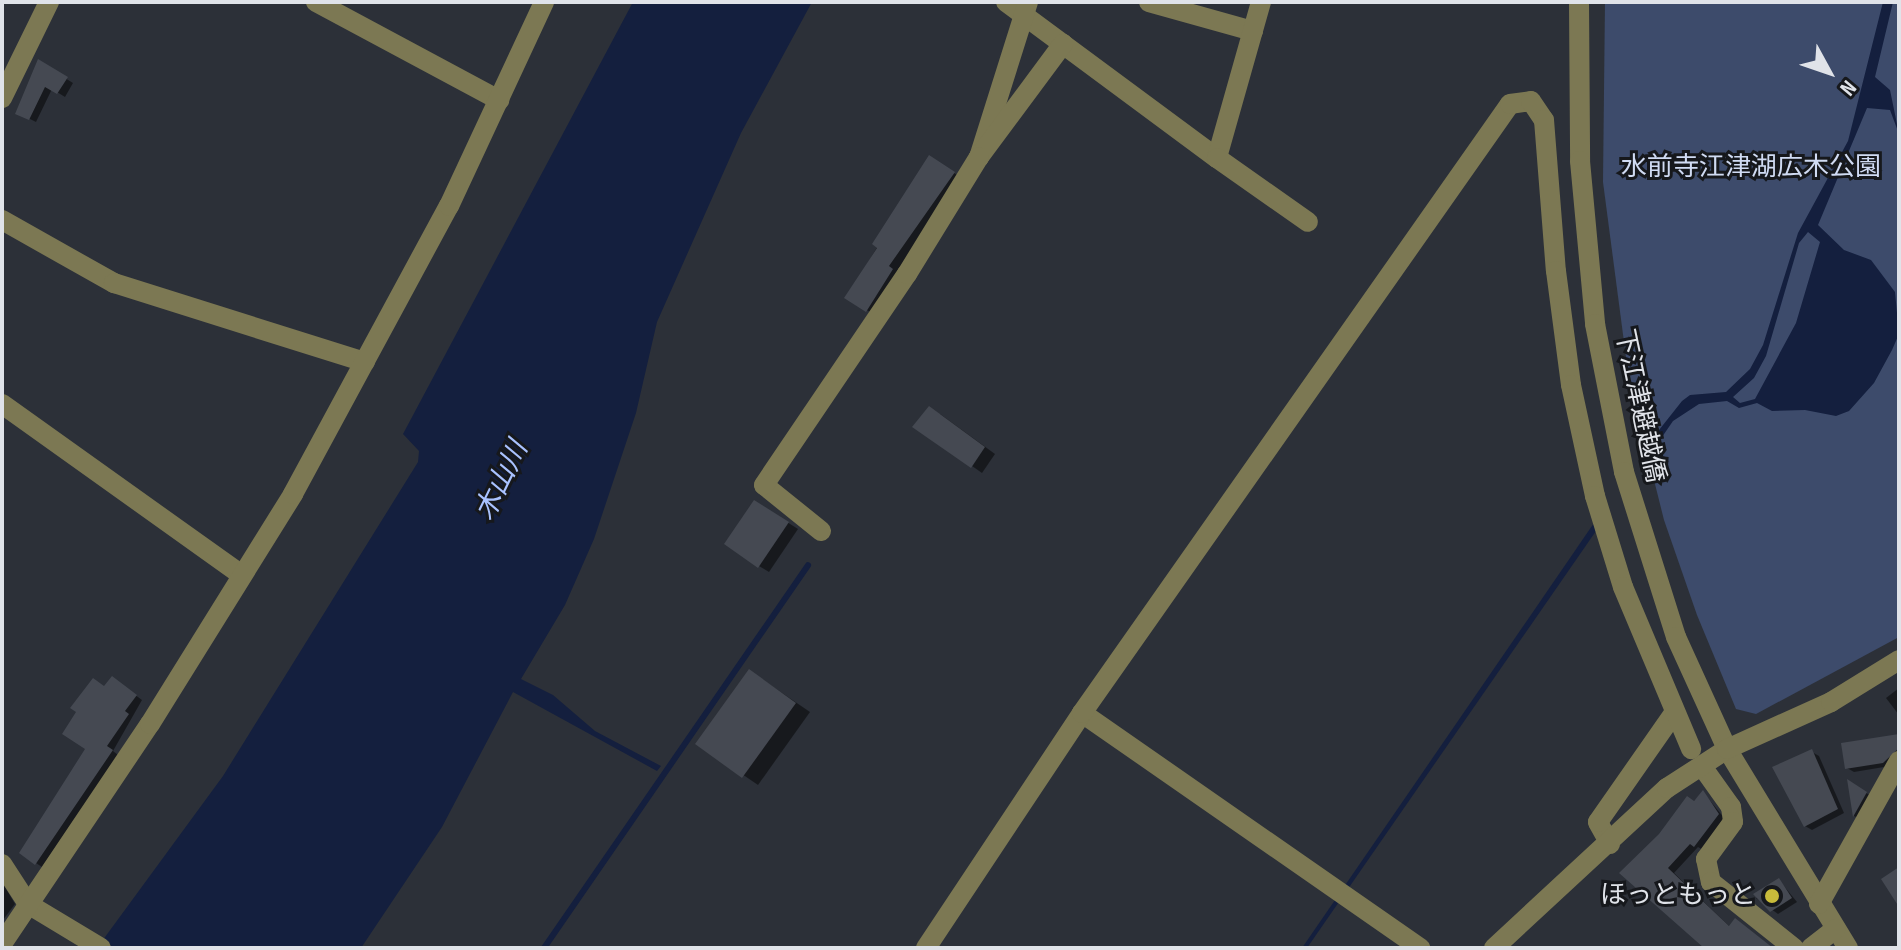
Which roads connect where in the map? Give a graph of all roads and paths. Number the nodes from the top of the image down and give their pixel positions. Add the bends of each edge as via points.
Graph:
1 (49, 2) edge
2 (316, 2) edge
3 (544, 2) edge
4 (1006, 2) edge
5 (1149, 2) edge
6 (1261, 2) edge
7 (1579, 2) edge
8 (1026, 8) edge
9 (1253, 31) junction
10 (1063, 44) junction
11 (2, 98) edge
12 (499, 100) junction
13 (979, 157) junction
14 (1217, 158) junction
15 (2, 220) edge
16 (1308, 222) dead end
17 (365, 362) junction
18 (2, 404) edge
19 (821, 531) dead end
20 (239, 573) junction
21 (1899, 660) edge
22 (1082, 713) junction
23 (1674, 713) junction
24 (1724, 742) junction
25 (1691, 749) dead end
26 (1899, 761) edge
27 (1706, 772) dead end
28 (1610, 844) junction
29 (2, 864) edge
30 (28, 904) junction
31 (1819, 904) junction
32 (1835, 929) junction
33 (2, 944) edge
34 (101, 948) edge
35 (926, 948) edge
36 (1420, 948) edge
37 (1494, 948) edge
38 (1794, 948) edge
39 (1811, 948) edge
40 (1848, 948) edge

1 - 11 street
2 - 12 street
3 - 12 street
4 - 8 street
5 - 9 street
6 - 9 street
7 - 24 street, 下江津避越僑 via 1580,161 1595,324 1624,472 1676,637
8 - 10 street
8 - 13 street
9 - 14 street
10 - 13 street
10 - 14 street
12 - 17 street
13 - 19 street via 764,485
14 - 16 street
15 - 17 street via 114,283
17 - 20 street via 293,494
18 - 20 street
20 - 30 street via 150,724
21 - 24 street via 1831,702
22 - 23 street via 1510,104 1531,101 1544,120 1558,285 1595,496 1623,587
22 - 35 street
22 - 36 street
23 - 25 street
23 - 28 street via 1598,822
24 - 28 street
24 - 31 street, 下江津避越僑
26 - 31 street
27 - 38 street via 1731,807 1733,822 1706,859 1711,882
28 - 37 street
29 - 30 street
30 - 33 street
30 - 34 street
31 - 32 street, 下江津避越僑
32 - 39 street
32 - 40 street, 下江津避越僑

